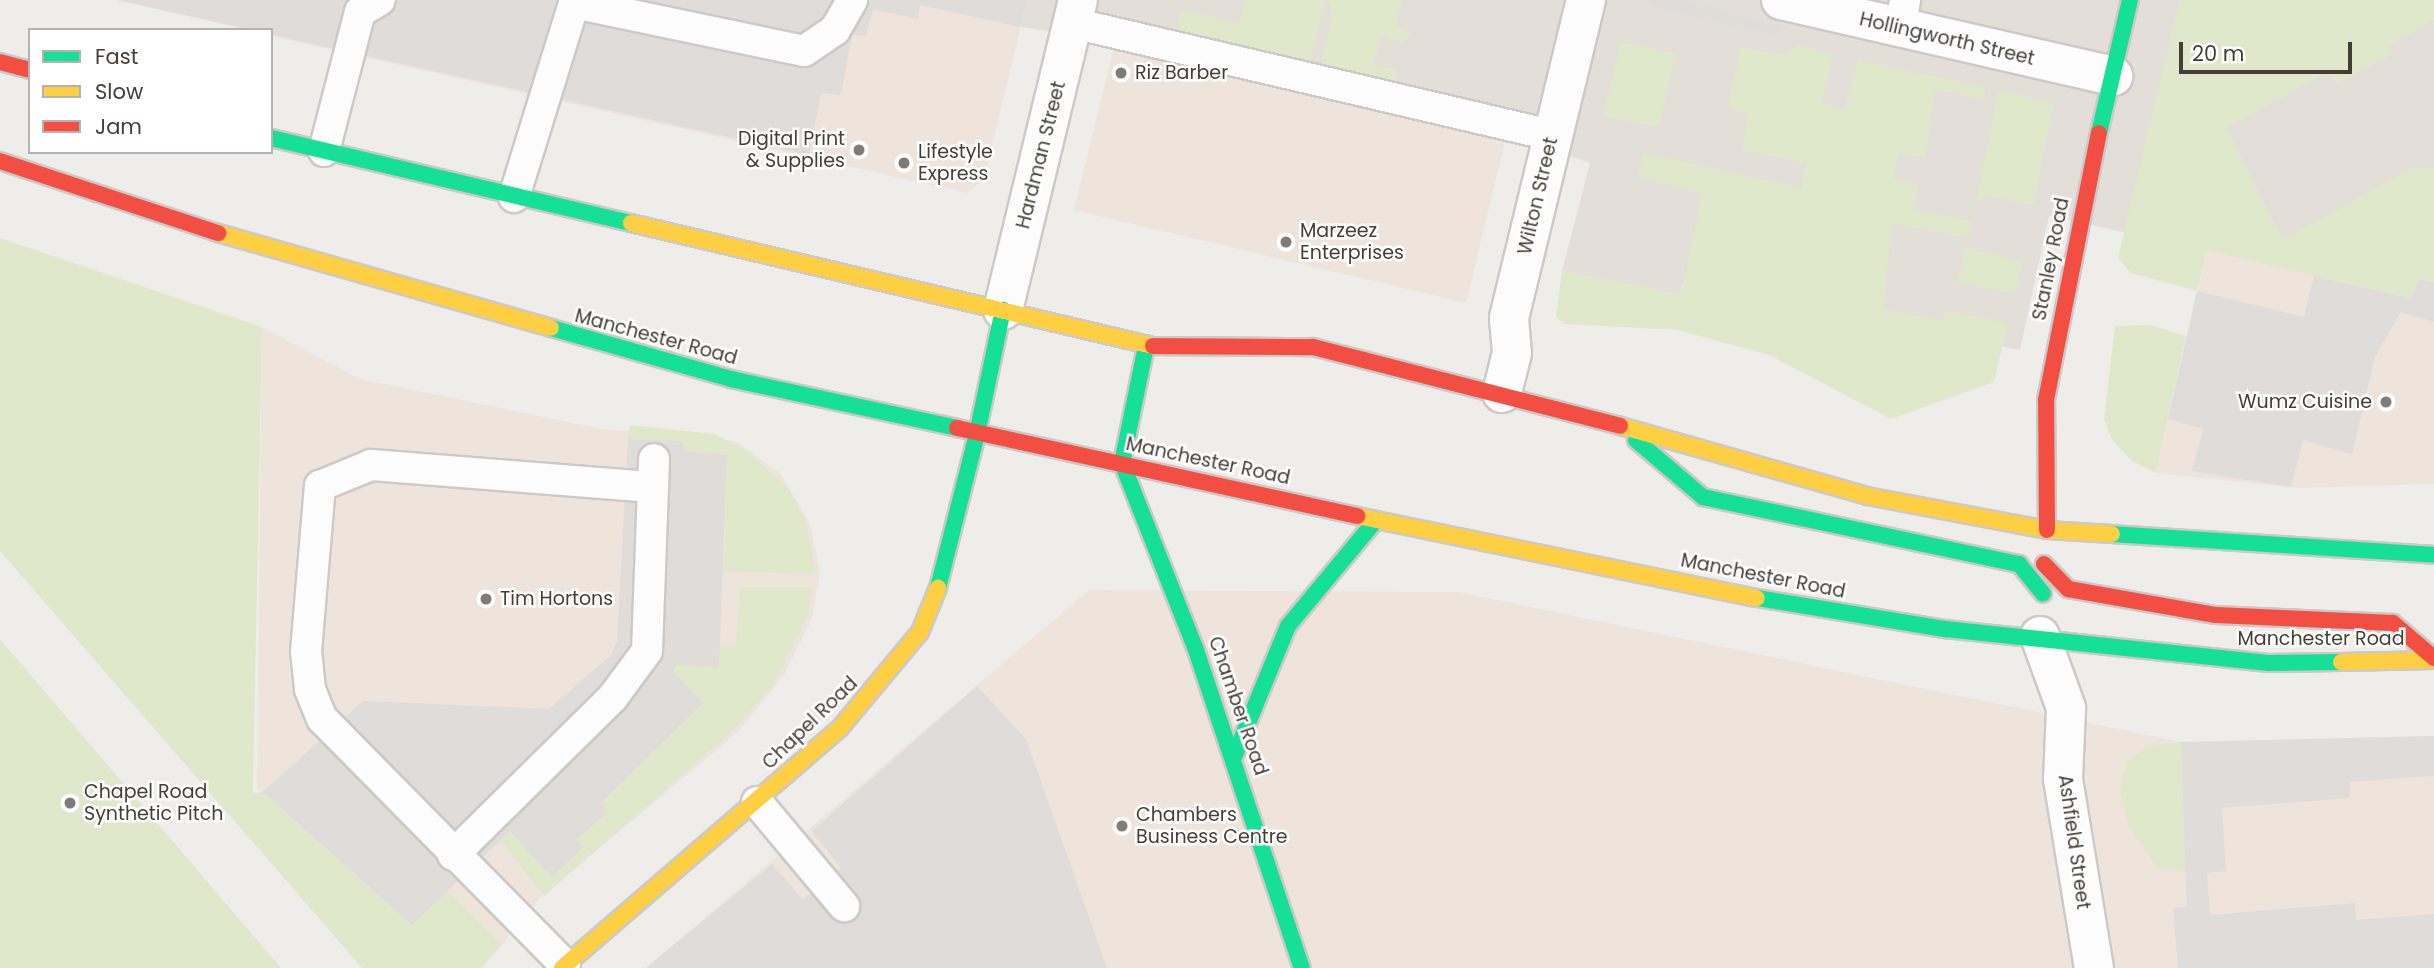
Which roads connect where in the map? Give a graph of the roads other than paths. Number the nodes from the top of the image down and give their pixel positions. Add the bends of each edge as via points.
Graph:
1 (852, 0) edge
2 (1586, 0) edge
3 (2130, 0) edge
4 (1791, 1) edge
5 (573, 2) edge
6 (361, 4) edge
7 (1075, 11) edge
8 (1902, 14) edge
9 (0, 62) edge
10 (28, 69) edge
11 (2113, 76) junction
12 (1553, 136) junction
13 (273, 138) edge
14 (324, 150) junction
15 (0, 160) edge
16 (514, 197) junction
17 (1003, 310) junction
18 (1146, 346) junction
19 (1502, 393) junction
20 (1628, 433) junction
21 (977, 434) junction
22 (1122, 463) junction
23 (1376, 520) junction
24 (2047, 530) junction
25 (2434, 555) edge
26 (2044, 564) junction
27 (2042, 615) junction
28 (2434, 659) edge
29 (1234, 757) junction
30 (757, 802) junction
31 (453, 855) junction
32 (844, 906) dead end
33 (563, 966) edge
34 (1302, 968) edge
35 (2094, 968) edge

1 - 5 lane via 835,30 804,51
2 - 12 street, Wilton Street
3 - 11 main road, Stanley Road
4 - 8 street, Hollingworth Street
5 - 16 lane
6 - 14 lane
7 - 12 lane
7 - 17 street, Hardman Street
8 - 11 street, Hollingworth Street
9 - 10 main road
11 - 24 main road, Stanley Road via 2070,258 2046,400
12 - 19 street, Wilton Street via 1509,318 1512,353
13 - 14 main road
14 - 16 main road
15 - 21 main road, Manchester Road via 154,215 538,327
16 - 17 main road
17 - 18 main road
17 - 21 main road, Chapel Road
18 - 19 main road via 1313,347
18 - 22 main road
19 - 20 main road
20 - 24 main road via 1867,496
20 - 27 main road via 1703,497 2019,564
21 - 22 main road, Manchester Road
21 - 30 main road, Chapel Road via 941,582 920,632 839,728
22 - 23 main road, Manchester Road
22 - 29 main road, Chamber Road
23 - 27 main road, Manchester Road via 1798,606
23 - 29 main road via 1288,626
24 - 25 main road
24 - 26 main road, Stanley Road
26 - 27 main road, Stanley Road
26 - 28 main road via 2068,589 2202,613 2393,623
27 - 28 main road, Manchester Road via 2268,663
27 - 35 street, Ashfield Street via 2066,708 2063,779
29 - 34 main road, Chamber Road
30 - 32 lane
30 - 33 main road, Chapel Road
31 - 31 lane via 613,697 647,651 654,473 371,465 320,486 306,652 310,690 322,719
31 - 33 lane

